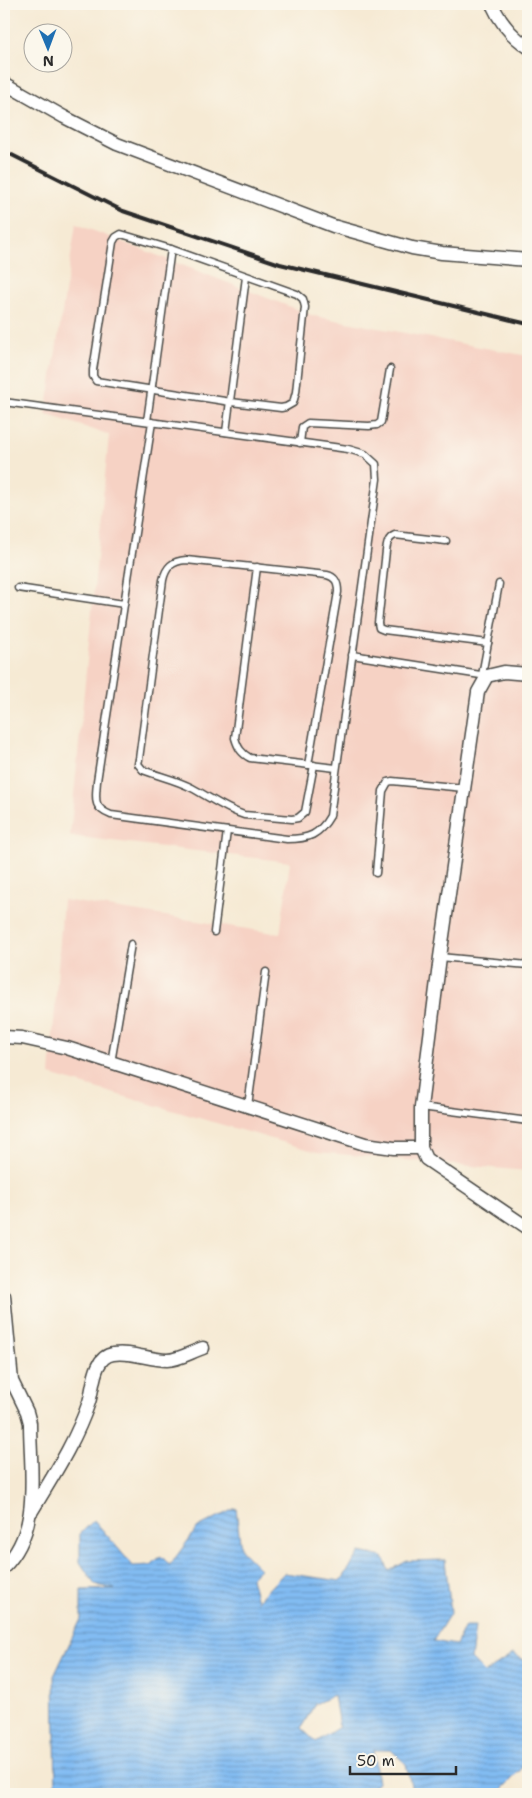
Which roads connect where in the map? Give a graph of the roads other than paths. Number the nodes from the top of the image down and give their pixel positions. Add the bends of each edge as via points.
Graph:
1 (492, 4) edge
2 (528, 47) edge
3 (4, 83) edge
4 (171, 250) junction
5 (528, 260) edge
6 (246, 277) junction
7 (390, 369) dead end
8 (152, 390) junction
9 (4, 402) edge
10 (231, 402) junction
11 (150, 422) junction
12 (226, 432) junction
13 (300, 443) junction
14 (446, 541) dead end
15 (257, 567) junction
16 (499, 584) dead end
17 (18, 588) dead end
18 (124, 604) junction
19 (488, 643) junction
20 (352, 655) junction
21 (528, 674) edge
22 (485, 675) junction
23 (311, 765) junction
24 (336, 768) junction
25 (464, 788) junction
26 (227, 831) junction
27 (376, 873) dead end
28 (214, 932) dead end
29 (131, 944) dead end
30 (440, 957) junction
31 (528, 965) edge
32 (266, 972) dead end
33 (4, 1037) edge
34 (111, 1063) junction
35 (248, 1106) junction
36 (421, 1107) junction
37 (528, 1120) edge
38 (421, 1148) junction
39 (528, 1228) edge
40 (4, 1296) edge
41 (203, 1348) dead end
42 (30, 1515) junction
43 (4, 1567) edge

1 - 2 street via 509,32
3 - 5 street via 118,144 333,226 442,254
4 - 6 lane
4 - 8 lane
4 - 8 lane via 124,234 116,237 93,370 96,381
6 - 10 lane
6 - 10 lane via 297,294 305,301 296,392 293,403 286,407
7 - 13 lane via 381,422 369,426 308,423 302,427
8 - 10 lane
8 - 11 lane
9 - 11 lane
10 - 12 lane
11 - 12 lane
11 - 18 lane
12 - 13 lane
13 - 20 lane via 365,454 376,464 378,471
14 - 19 lane via 395,535 387,542 379,628
15 - 23 lane via 235,738 242,754 250,758
15 - 23 lane via 327,575 337,583
15 - 23 lane via 186,560 170,565 165,572 138,764 142,770 190,787 237,813 292,819 305,812
16 - 19 lane
17 - 18 lane
18 - 26 lane via 97,806 111,815
19 - 22 lane
20 - 22 lane
20 - 24 lane
21 - 22 street via 504,672
22 - 25 street via 478,692
23 - 24 lane
24 - 26 lane via 330,816 324,826 312,835 288,839
25 - 27 lane via 388,782 383,791
25 - 30 street
26 - 28 lane
29 - 34 lane
30 - 31 lane
30 - 36 street
32 - 35 lane
33 - 34 street via 66,1048
34 - 35 street
35 - 38 street via 365,1144
36 - 37 lane
36 - 38 street
38 - 39 street via 426,1160
40 - 42 street via 12,1381 30,1423
41 - 42 street via 168,1360 125,1354 106,1357 99,1366 72,1443
42 - 43 street via 19,1548

